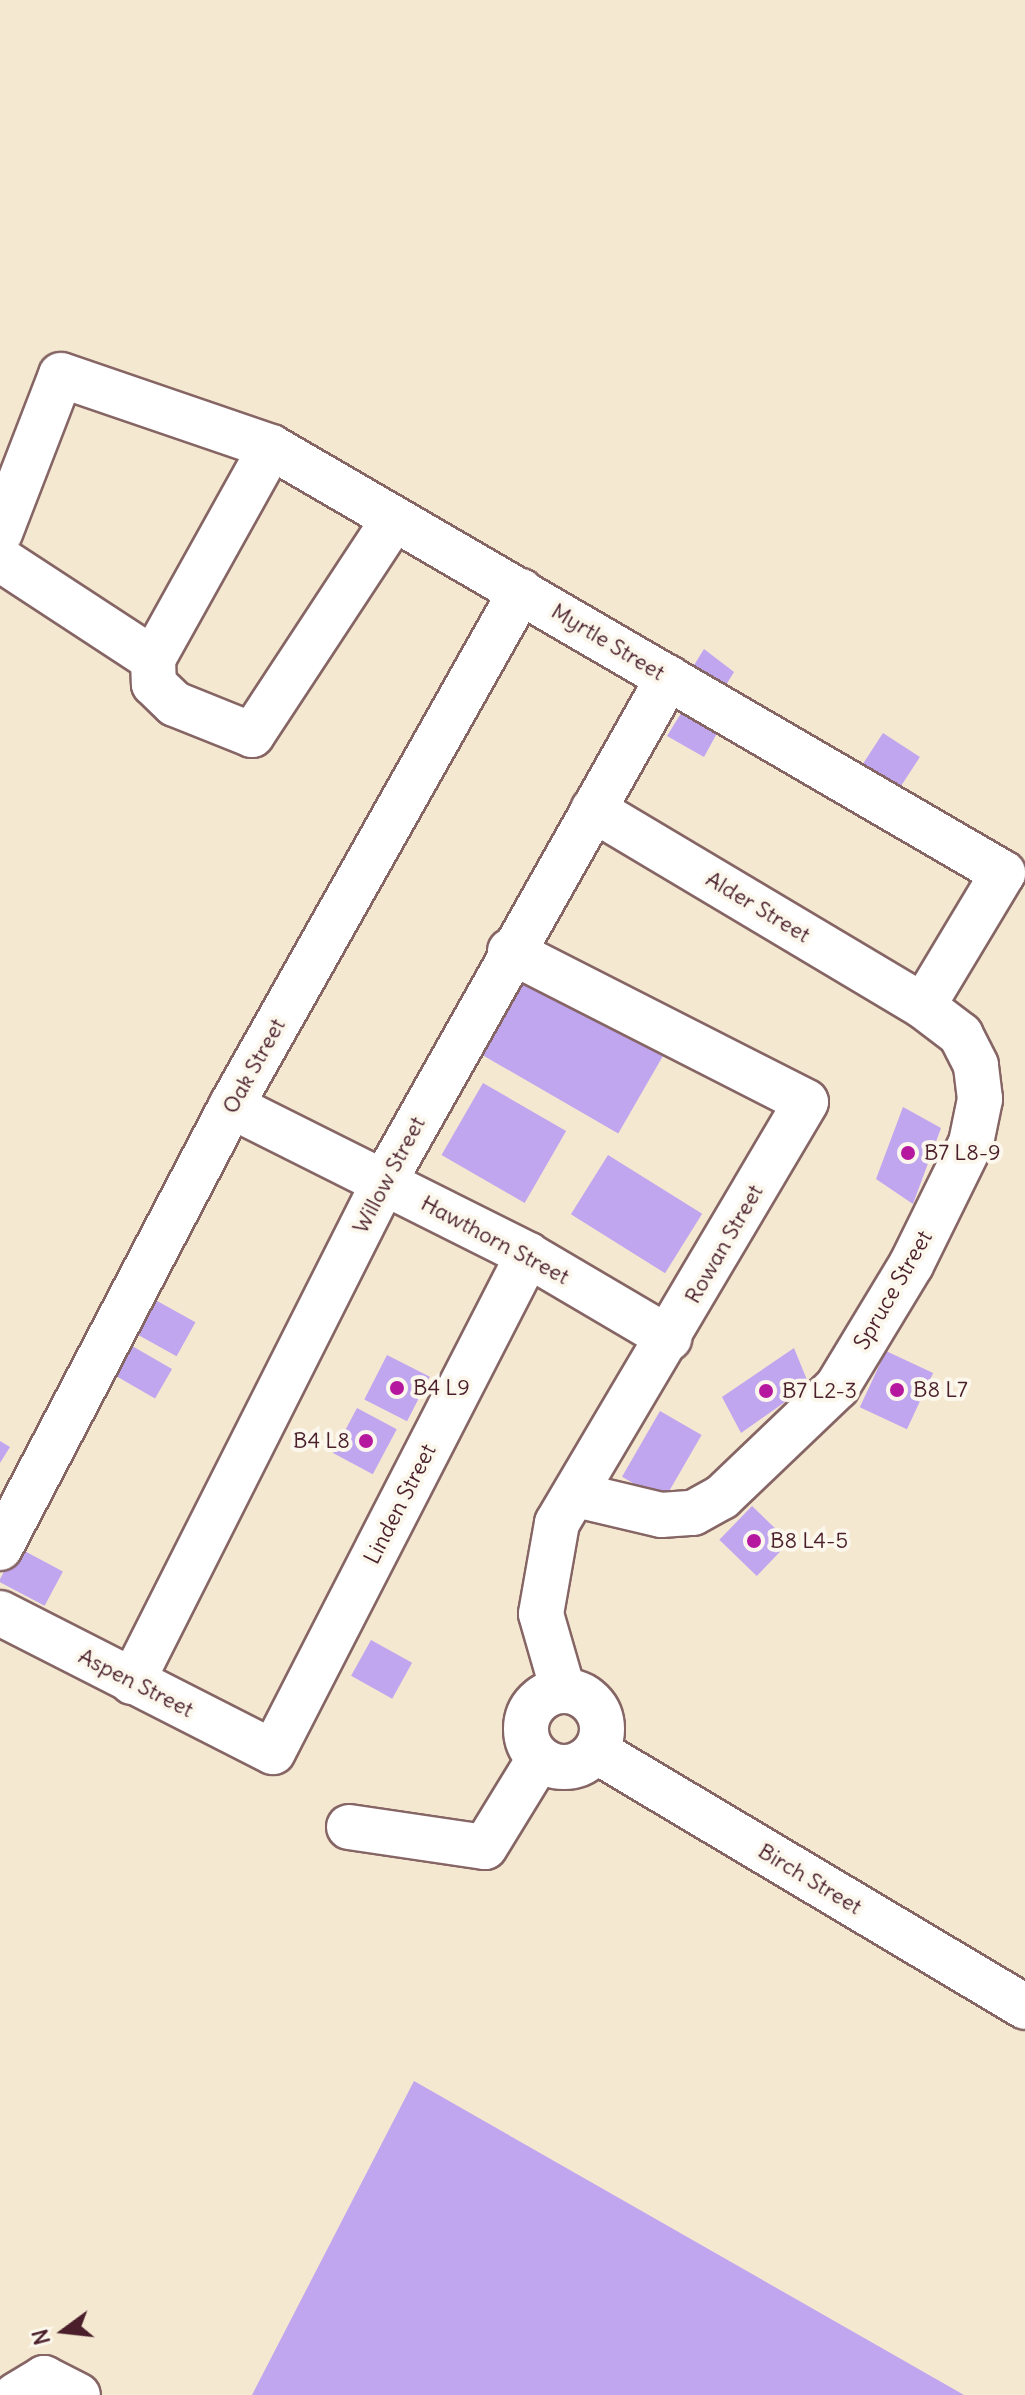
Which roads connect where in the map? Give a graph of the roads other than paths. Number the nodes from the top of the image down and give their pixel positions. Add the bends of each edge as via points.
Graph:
1 (271, 447) junction
2 (394, 519) junction
3 (0, 533) edge
4 (0, 559) edge
5 (521, 591) junction
6 (153, 659) junction
7 (668, 678) junction
8 (593, 809) junction
9 (510, 951) junction
10 (923, 1006) junction
11 (231, 1106) junction
12 (384, 1182) junction
13 (528, 1255) junction
14 (669, 1338) junction
15 (577, 1495) junction
16 (0, 1548) edge
17 (0, 1613) edge
18 (132, 1682) junction
19 (563, 1690) junction
20 (596, 1751) junction
21 (273, 1752) joint
22 (539, 1759) junction
23 (349, 1827) dead end
24 (1025, 2007) edge
25 (16, 2395) edge
26 (78, 2395) edge

1 - 2 street, Myrtle Street
1 - 3 street, Myrtle Street via 61,375
1 - 6 street
2 - 5 street, Myrtle Street
2 - 6 street via 252,735 175,704 154,684
4 - 6 street
5 - 7 street, Myrtle Street
5 - 11 street, Oak Street
7 - 8 street, Willow Street
7 - 10 street, Myrtle Street via 1003,873
8 - 9 street, Willow Street
8 - 10 street, Alder Street
9 - 12 street, Willow Street
9 - 14 street, Rowan Street via 806,1102
10 - 15 street, Spruce Street via 961,1035 976,1065 980,1099 971,1143 911,1265 837,1387 722,1497 693,1513 661,1515
11 - 12 street, Hawthorn Street
11 - 16 street, Oak Street
12 - 13 street, Hawthorn Street
12 - 18 street, Willow Street
13 - 14 street, Hawthorn Street
13 - 21 street, Linden Street
14 - 15 street, Rowan Street
15 - 19 street, Rowan Street via 557,1523 541,1614
17 - 18 street, Aspen Street
18 - 21 street, Aspen Street
19 - 20 street via 598,1711
19 - 22 street via 548,1694 528,1716 525,1732
20 - 22 street via 563,1768
20 - 24 street, Birch Street
22 - 23 street via 485,1847
25 - 26 street via 44,2378

